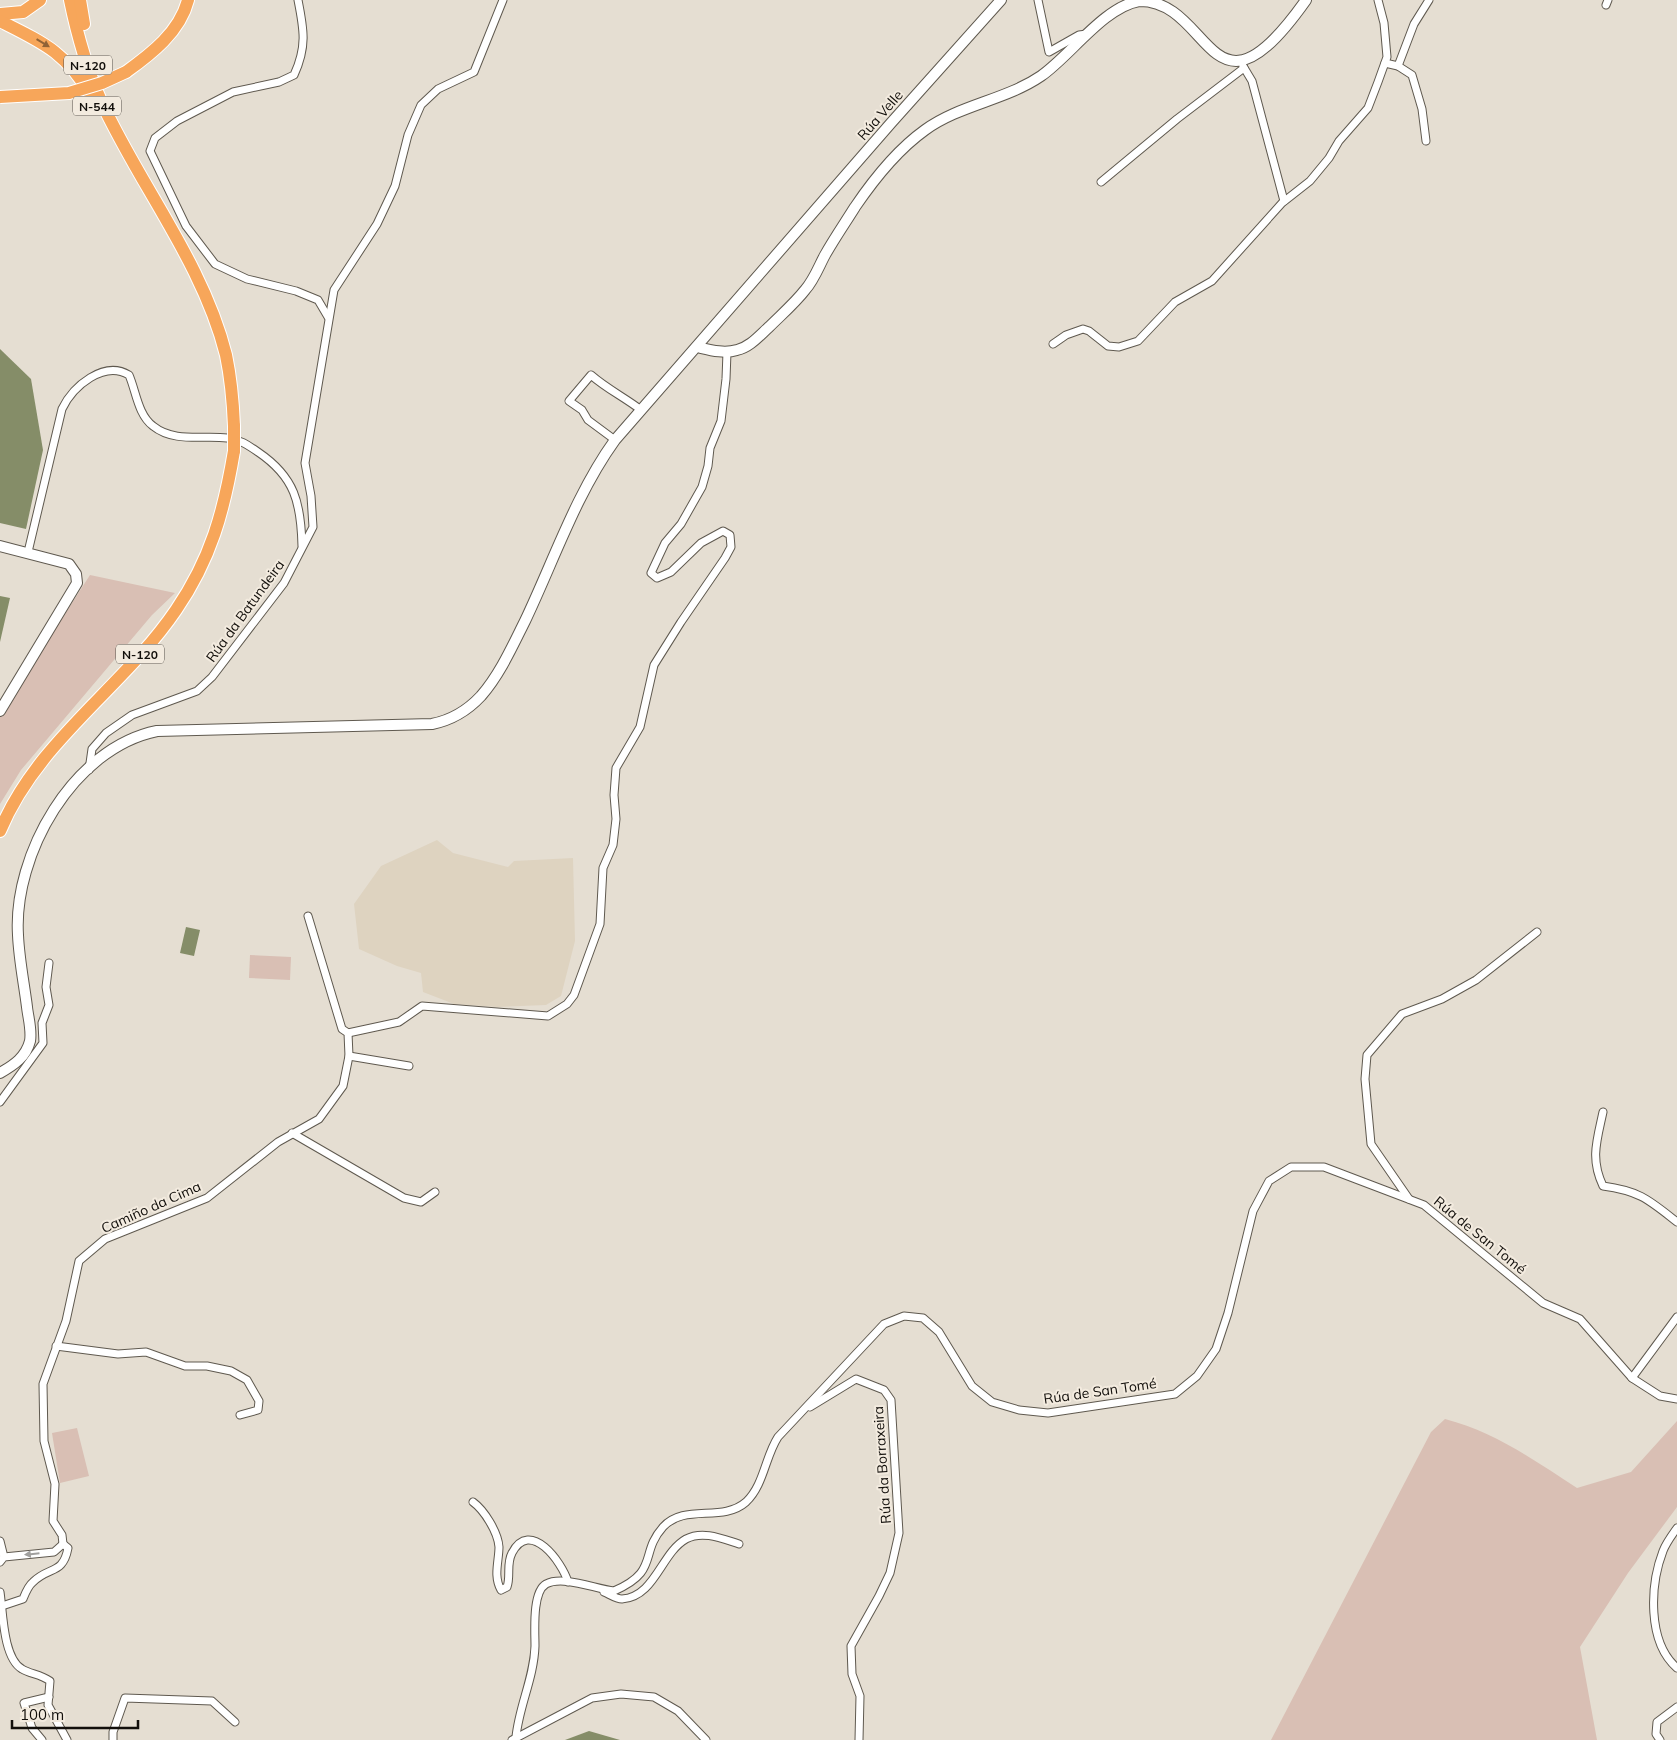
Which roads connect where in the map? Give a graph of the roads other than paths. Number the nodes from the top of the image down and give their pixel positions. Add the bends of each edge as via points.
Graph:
1 (40, 0) edge
2 (70, 0) edge
3 (80, 0) edge
4 (298, 0) edge
5 (503, 0) edge
6 (1001, 0) edge
7 (1038, 0) edge
8 (1306, 0) edge
9 (1378, 0) edge
10 (1429, 0) edge
11 (188, 1) edge
12 (1161, 1) edge
13 (0, 14) edge
14 (0, 21) edge
15 (1087, 34) junction
16 (1241, 58) junction
17 (1385, 63) junction
18 (1398, 66) junction
19 (1244, 68) junction
20 (0, 97) edge
21 (115, 126) junction
22 (1426, 141) dead end
23 (1101, 182) dead end
24 (1284, 201) junction
25 (165, 220) junction
26 (328, 317) junction
27 (1053, 344) dead end
28 (697, 347) junction
29 (727, 352) junction
30 (641, 410) junction
31 (616, 440) junction
32 (0, 546) edge
33 (302, 549) junction
34 (28, 552) junction
35 (0, 711) edge
36 (89, 770) junction
37 (0, 831) edge
38 (308, 916) dead end
39 (1537, 932) dead end
40 (49, 963) dead end
41 (348, 1033) junction
42 (30, 1054) junction
43 (350, 1056) junction
44 (409, 1066) dead end
45 (0, 1073) edge
46 (0, 1102) edge
47 (1603, 1112) dead end
48 (292, 1134) junction
49 (435, 1192) dead end
50 (1410, 1199) junction
51 (1677, 1222) edge
52 (1677, 1317) edge
53 (56, 1346) junction
54 (1632, 1378) junction
55 (1677, 1399) edge
56 (803, 1411) junction
57 (240, 1415) dead end
58 (474, 1502) dead end
59 (1677, 1528) edge
60 (0, 1541) edge
61 (63, 1544) junction
62 (739, 1544) dead end
63 (2, 1559) edge
64 (568, 1582) junction
65 (596, 1589) junction
66 (0, 1592) edge
67 (2, 1606) junction
68 (2, 1620) edge
69 (1677, 1668) edge
70 (49, 1697) junction
71 (1677, 1707) edge
72 (235, 1722) dead end
73 (514, 1738) edge
74 (42, 1740) edge
75 (67, 1740) edge
76 (113, 1740) edge
77 (706, 1740) edge
78 (859, 1740) edge
79 (1660, 1740) edge

1 - 13 highway via 23,12
2 - 21 highway, N-120 via 92,77
3 - 21 highway, N-544 via 88,44
4 - 26 street via 303,27 302,57 294,75 279,82 233,92 185,117 155,138 150,150 186,226 216,264 247,279 318,300
5 - 26 street via 474,72 438,89 421,105 408,135 395,186 377,224 334,290
6 - 28 street, Rúa Velle
7 - 15 street via 1049,52 1079,35
8 - 16 street via 1273,42
9 - 17 street via 1384,23
10 - 18 street via 1414,24
11 - 20 highway, N-544, bridge via 167,37 144,60 126,72 69,93
12 - 15 street via 1139,0 1119,8
12 - 16 street via 1172,6 1214,48
14 -> 25 highway, N-544 via 43,42 79,75 118,151
15 - 29 street via 1042,76 925,130 884,168 855,207 806,289 754,341
16 - 19 street
17 - 18 street
17 - 24 street via 1368,108 1339,140 1321,169
18 - 22 street via 1412,75 1422,109
19 - 23 street
19 - 24 street via 1252,81
21 - 25 highway, N-120
24 - 27 street via 1212,281 1175,302 1138,341 1118,347 1108,346 1084,329
25 - 37 highway, N-120, bridge via 206,296 232,386 234,451 218,529 176,611 147,647 42,760
26 - 33 street via 305,463 312,496 313,527
28 - 29 street
28 - 30 street, Rúa Velle
29 - 41 street via 720,421 710,448 702,487 681,524 665,543 651,573 657,578 666,575 701,543 723,531 730,535 730,547 654,665 640,727 616,768 614,845 604,868 600,924 574,995 567,1004 548,1016 422,1006 399,1022
30 - 31 street, Rúa Velle
30 - 31 street via 591,375 569,401
31 - 36 street, Rúa Velle via 592,474 499,671 480,697 456,717 432,724 164,730 126,742
32 - 34 street
33 - 34 street, Rúa da Batundeira via 302,514 292,486 273,462 235,439 166,434 152,426 140,407 130,375 121,370 110,370 81,384 66,400
33 - 36 street, Rúa da Batundeira via 284,583 212,677 197,691 132,715 106,733 92,748
34 - 35 street via 69,564 76,574 77,583
36 - 42 street, Rúa Velle via 67,792 44,824 20,894 18,935
38 - 41 street, Camiño da Cima via 342,1029
39 - 50 street via 1476,980 1442,999 1402,1014 1367,1056 1365,1079 1371,1144
40 - 42 street via 46,987 49,1005 42,1023 43,1042
41 - 43 street, Camiño da Cima
42 - 45 street
42 - 46 street
43 - 44 street
43 - 48 street, Camiño da Cima via 343,1086 319,1119
47 - 51 street via 1595,1151 1596,1170 1603,1186 1630,1190
48 - 49 street via 404,1198 421,1202
48 - 53 street, Camiño da Cima via 207,1198 105,1239 91,1250 79,1261 66,1321
50 - 54 street, Rúa de San Tomé via 1424,1205 1543,1303 1580,1319
50 - 56 street, Rúa de San Tomé via 1324,1167 1291,1167 1269,1181 1253,1211 1216,1349 1197,1376 1175,1394 1048,1413 1019,1410 992,1402 972,1386 939,1332 923,1318 904,1316 884,1324
52 - 54 street
53 - 57 street via 118,1354 146,1352 185,1366 231,1371 247,1380 259,1401 258,1410
53 - 61 street, Camiño da Cima via 43,1384 44,1441 55,1484 53,1521 62,1535
54 - 55 street, Rúa de San Tomé via 1660,1396
56 - 65 street, Rúa de San Tomé via 778,1437 761,1478 745,1503 716,1513 686,1514 674,1519 663,1527 639,1577 614,1591
56 - 78 street, Rúa da Borraxeira via 856,1379 884,1390 891,1400 899,1533 890,1573 851,1646 852,1674 860,1696
58 - 64 street via 493,1528 499,1543 496,1571 501,1590 508,1587 509,1563 514,1550 530,1541 554,1554
59 - 69 street via 1663,1550 1654,1603 1663,1650
60 - 63 street
61 -> 63 street via 54,1552
61 - 67 street via 68,1548 60,1568 32,1582 23,1599
62 - 65 street via 711,1535 686,1539 668,1557 652,1582 636,1595 621,1599
64 - 65 street, Rúa de San Tomé
64 - 73 street, Rúa de San Tomé via 553,1581 539,1592 534,1661
66 - 67 street
67 - 68 street
68 - 70 street via 9,1653 21,1668 50,1681
70 - 74 street via 24,1703 32,1728
70 - 75 street via 48,1705
71 - 79 street via 1657,1722 1656,1734
72 - 76 street via 212,1701 125,1698
73 - 77 street via 592,1698 621,1694 654,1697 678,1711

